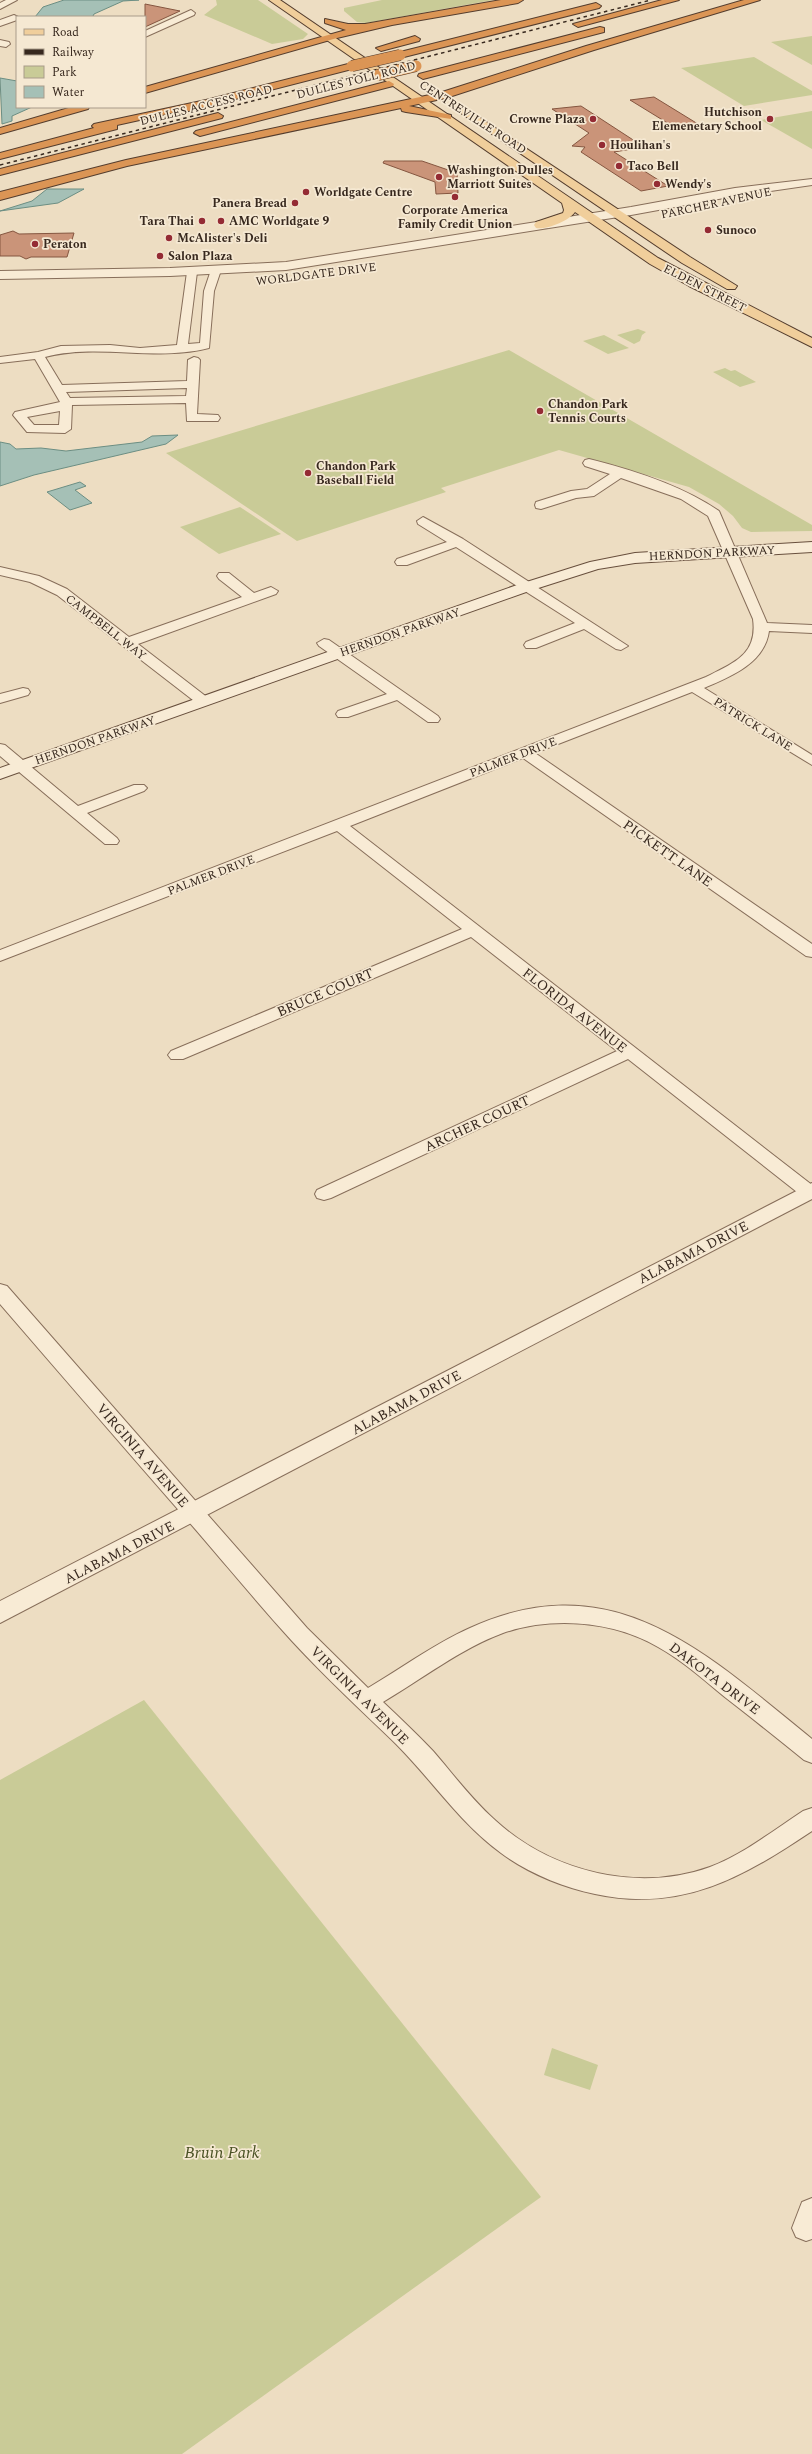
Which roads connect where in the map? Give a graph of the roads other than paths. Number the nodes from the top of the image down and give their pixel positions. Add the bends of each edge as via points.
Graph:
1 (10, 0) edge
2 (274, 0) edge
3 (518, 0) edge
4 (674, 0) edge
5 (719, 0) edge
6 (755, 0) edge
7 (604, 4) dead end
8 (0, 6) edge
9 (696, 6) dead end
10 (191, 13) dead end
11 (14, 18) dead end
12 (326, 18) joint
13 (0, 23) edge
14 (388, 24) junction
15 (568, 27) dead end
16 (612, 27) dead end
17 (346, 33) junction
18 (146, 34) edge
19 (427, 36) dead end
20 (329, 37) junction
21 (358, 42) dead end
22 (370, 49) dead end
23 (420, 65) dead end
24 (302, 67) dead end
25 (344, 84) dead end
26 (146, 90) edge
27 (205, 91) dead end
28 (442, 96) junction
29 (220, 100) junction
30 (423, 101) junction
31 (146, 106) edge
32 (80, 108) edge
33 (136, 108) edge
34 (377, 111) junction
35 (226, 114) dead end
36 (447, 117) junction
37 (89, 120) dead end
38 (0, 131) edge
39 (192, 135) dead end
40 (27, 136) dead end
41 (0, 142) edge
42 (154, 145) dead end
43 (0, 147) edge
44 (0, 156) edge
45 (0, 172) edge
46 (808, 183) edge
47 (0, 186) edge
48 (0, 196) edge
49 (567, 201) junction
50 (617, 213) junction
51 (590, 217) junction
52 (627, 220) junction
53 (540, 225) junction
54 (603, 225) junction
55 (478, 248) dead end
56 (216, 270) junction
57 (192, 272) junction
58 (0, 275) edge
59 (188, 284) junction
60 (212, 284) junction
61 (227, 284) dead end
62 (0, 285) edge
63 (175, 285) dead end
64 (73, 286) dead end
65 (738, 290) dead end
66 (812, 343) edge
67 (182, 347) junction
68 (38, 355) junction
69 (0, 360) edge
70 (194, 360) dead end
71 (192, 384) junction
72 (58, 389) junction
73 (191, 399) junction
74 (214, 418) dead end
75 (589, 463) dead end
76 (618, 474) junction
77 (540, 506) dead end
78 (423, 521) dead end
79 (812, 538) edge
80 (458, 542) junction
81 (729, 546) junction
82 (812, 547) edge
83 (402, 562) dead end
84 (0, 571) edge
85 (224, 576) dead end
86 (514, 577) junction
87 (529, 586) junction
88 (271, 591) dead end
89 (252, 598) junction
90 (586, 623) junction
91 (762, 627) junction
92 (812, 629) edge
93 (127, 643) junction
94 (324, 643) junction
95 (531, 645) dead end
96 (621, 646) dead end
97 (339, 653) junction
98 (244, 671) dead end
99 (206, 684) dead end
100 (693, 687) junction
101 (188, 690) junction
102 (23, 692) dead end
103 (398, 695) junction
104 (0, 699) edge
105 (203, 701) junction
106 (343, 714) dead end
107 (433, 719) dead end
108 (525, 753) junction
109 (2, 754) edge
110 (812, 761) edge
111 (20, 766) junction
112 (0, 774) edge
113 (139, 788) dead end
114 (75, 812) junction
115 (339, 825) junction
116 (111, 841) dead end
117 (473, 930) junction
118 (812, 952) edge
119 (0, 956) edge
120 (629, 1052) junction
121 (177, 1055) dead end
122 (811, 1192) edge
123 (324, 1194) dead end
124 (0, 1291) edge
125 (193, 1513) junction
126 (0, 1613) edge
127 (366, 1701) junction
128 (812, 1752) edge
129 (812, 1818) edge

1 - 8 street
2 - 20 main road, CENTREVILLE ROAD
3 - 14 highway
4 - 15 highway
5 - 9 highway
6 - 28 highway via 597,46
7 - 29 highway, DULLES ACCESS ROAD, bridge
10 - 18 street
11 - 13 street
12 - 14 highway via 356,28
12 - 17 main road
14 - 17 highway
16 - 39 highway, DULLES TOLL ROAD
17 - 20 highway
17 - 21 main road
19 - 24 highway, DULLES TOLL ROAD
20 - 26 highway
20 - 30 main road, CENTREVILLE ROAD
22 - 28 main road, CENTREVILLE ROAD
23 - 25 highway, bridge
27 - 31 highway
28 - 30 highway
28 - 50 main road, CENTREVILLE ROAD
29 - 43 highway
29 - 44 highway, DULLES ACCESS ROAD
30 - 34 highway
30 - 36 main road, CENTREVILLE ROAD
32 - 38 highway
33 - 37 highway
34 - 36 highway via 411,109
34 - 48 highway via 126,163
35 - 45 highway, DULLES ACCESS ROAD
36 - 49 main road, CENTREVILLE ROAD
40 - 41 highway
42 - 47 highway
46 - 50 street, PARCHER AVENUE via 735,192
46 - 52 street, PARCHER AVENUE
49 - 51 main road, CENTREVILLE ROAD
49 - 53 main road via 570,210 567,215
50 - 51 street, WORLDGATE DRIVE
50 - 52 main road, CENTREVILLE ROAD
51 - 53 street, WORLDGATE DRIVE
51 - 54 main road, CENTREVILLE ROAD
52 - 54 street
52 - 65 main road, ELDEN STREET via 686,260
53 - 56 street, WORLDGATE DRIVE via 286,266
54 - 55 street
54 - 66 main road, ELDEN STREET via 654,261
56 - 57 street, WORLDGATE DRIVE
56 - 60 street
57 - 58 street, WORLDGATE DRIVE
57 - 59 street
59 - 60 street
59 - 63 street
59 - 67 street
60 - 61 street
60 - 67 street via 209,291 205,346
62 - 64 street
67 - 68 street via 140,351 110,348 61,349
68 - 69 street
68 - 72 street
70 - 71 street
71 - 72 street
71 - 73 street
72 - 73 street via 66,404
73 - 74 street via 191,418
75 - 76 street
76 - 77 street via 590,493 575,494
76 - 81 street via 692,498 714,514
78 - 80 street
79 - 81 street, HERNDON PARKWAY
80 - 83 street
80 - 86 street
81 - 82 street, HERNDON PARKWAY
81 - 86 street, HERNDON PARKWAY via 648,545 611,550 576,557
81 - 87 street, HERNDON PARKWAY via 614,561
81 - 91 street
84 - 93 street, CAMPBELL WAY via 34,579 56,589
85 - 89 street
86 - 87 street
86 - 94 street, HERNDON PARKWAY
87 - 90 street
87 - 97 street, HERNDON PARKWAY
88 - 89 street
89 - 93 street
90 - 95 street
90 - 96 street
91 - 92 street
91 - 100 street, PALMER DRIVE via 760,642 746,662 720,677
93 - 101 street, CAMPBELL WAY
94 - 97 street
94 - 98 street, HERNDON PARKWAY
97 - 103 street
97 - 105 street, HERNDON PARKWAY
99 - 101 street, HERNDON PARKWAY
100 - 108 street, PALMER DRIVE
100 - 110 street, PATRICK LANE
101 - 105 street, CAMPBELL WAY
101 - 109 street, HERNDON PARKWAY
102 - 104 street
103 - 106 street
103 - 107 street
105 - 111 street, HERNDON PARKWAY
108 - 115 street, PALMER DRIVE
108 - 118 street, PICKETT LANE
109 - 111 street
111 - 112 street, HERNDON PARKWAY
111 - 114 street
113 - 114 street
114 - 116 street
115 - 117 street, FLORIDA AVENUE
115 - 119 street, PALMER DRIVE
117 - 120 street, FLORIDA AVENUE
117 - 121 street, BRUCE COURT
120 - 122 street, FLORIDA AVENUE
120 - 123 street, ARCHER COURT
122 - 125 street, ALABAMA DRIVE
124 - 125 street, VIRGINIA AVENUE
125 - 126 street, ALABAMA DRIVE
125 - 127 street, VIRGINIA AVENUE via 299,1634
127 - 128 street, DAKOTA DRIVE via 478,1634 504,1624 533,1617 594,1617 624,1623 684,1651
127 - 129 street, VIRGINIA AVENUE via 414,1747 487,1828 524,1856 545,1868 580,1880 614,1887 648,1888 682,1885 701,1880 743,1864

